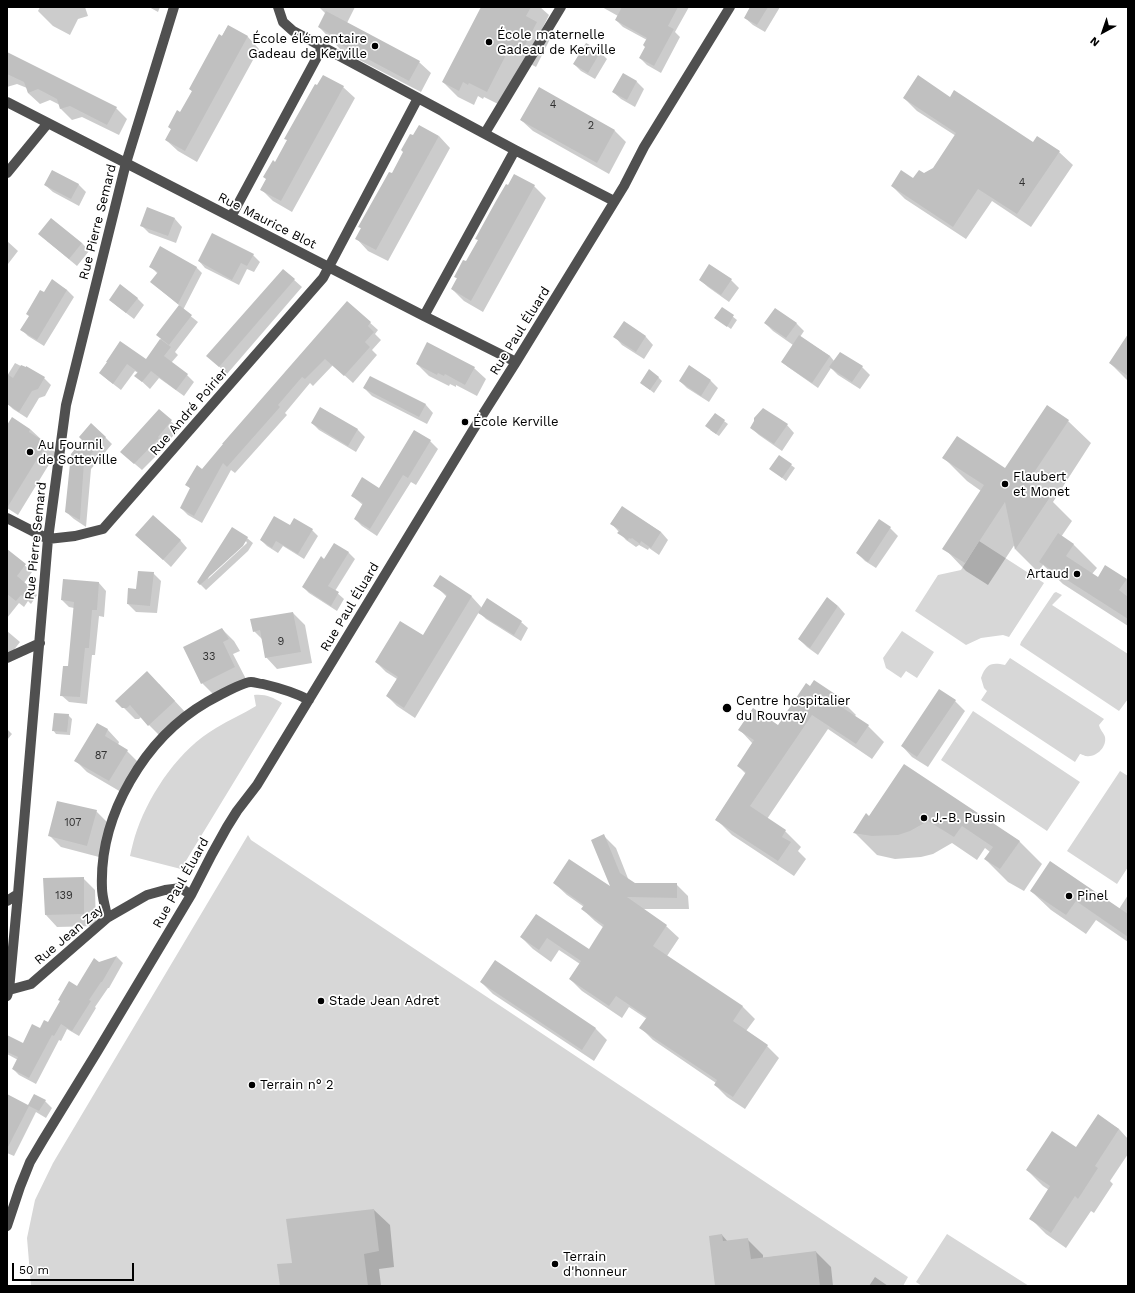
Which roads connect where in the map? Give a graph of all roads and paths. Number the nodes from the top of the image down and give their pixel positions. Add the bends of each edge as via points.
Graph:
1 (174, 7) edge
2 (278, 7) edge
3 (561, 7) edge
4 (730, 7) edge
5 (323, 46) junction
6 (418, 98) junction
7 (7, 102) edge
8 (48, 123) junction
9 (485, 133) junction
10 (515, 150) junction
11 (126, 163) junction
12 (7, 173) edge
13 (614, 201) junction
14 (231, 217) junction
15 (328, 267) junction
16 (424, 316) junction
17 (516, 362) junction
18 (9, 522) edge
19 (48, 539) junction
20 (40, 643) junction
21 (7, 658) edge
22 (309, 700) junction
23 (18, 894) junction
24 (191, 895) junction
25 (7, 901) edge
26 (107, 918) junction
27 (8, 993) edge
28 (7, 1226) edge

1 - 11 street, Rue Pierre Semard
2 - 5 street via 283,22 293,31
3 - 9 street
4 - 13 street, Rue Paul Éluard
5 - 6 street
5 - 14 street
6 - 9 street
6 - 15 street, Rue André Poirier
7 - 8 street, Rue Maurice Blot
8 - 11 street, Rue Maurice Blot
8 - 12 street
9 - 10 street
10 - 13 street
10 - 16 street
11 - 14 street, Rue Maurice Blot
11 - 19 street, Rue Pierre Semard via 66,405
13 - 17 street, Rue Paul Éluard
14 - 15 street, Rue Maurice Blot
15 - 16 street, Rue Maurice Blot
15 - 19 street, Rue André Poirier via 323,278 103,529
16 - 17 street, Rue Maurice Blot
17 - 22 street, Rue Paul Éluard
18 - 19 street
19 - 20 street, Rue Pierre Semard
20 - 21 street
20 - 23 street, Rue Pierre Semard
22 - 24 street, Rue Paul Éluard via 257,785 227,827
22 - 26 street via 278,687 250,682 223,693 191,712 155,746 136,770 115,814 104,854 102,889
23 - 25 street
23 - 27 street, Rue Pierre Semard
24 - 26 street, Rue Jean Zay via 181,888 146,895
24 - 28 street, Rue Paul Éluard via 30,1162
26 - 27 street, Rue Jean Zay via 31,984

